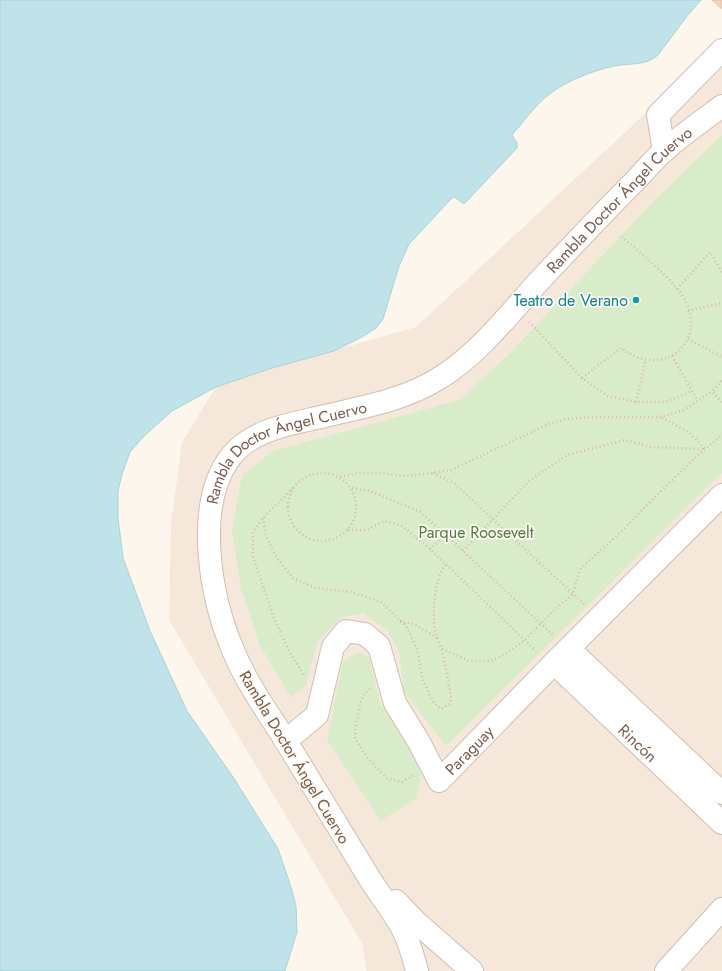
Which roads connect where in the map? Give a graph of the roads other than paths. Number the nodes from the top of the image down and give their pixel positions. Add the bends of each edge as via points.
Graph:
1 (722, 50) edge
2 (722, 106) edge
3 (664, 150) junction
4 (722, 495) edge
5 (562, 656) junction
6 (284, 738) junction
7 (722, 793) edge
8 (722, 823) edge
9 (359, 862) junction
10 (722, 909) edge
11 (417, 971) edge
12 (472, 971) edge
13 (666, 971) edge

1 - 3 street via 658,115
2 - 3 street, Rambla Doctor Ángel Cuervo
3 - 6 street, Rambla Doctor Ángel Cuervo via 470,355 436,380 413,392 386,401 269,430 237,449 228,461 213,497 210,519 209,545 214,589 233,650 256,695
4 - 5 street, Paraguay
5 - 6 street, Paraguay via 439,781 395,703 379,646 365,634 346,631 333,647 317,715 294,734
5 - 7 street, Rincón
5 - 8 street, Rincón
6 - 9 street, Rambla Doctor Ángel Cuervo
9 - 11 street, Rambla Doctor Ángel Cuervo via 402,928
9 - 12 street via 415,921
10 - 13 street

